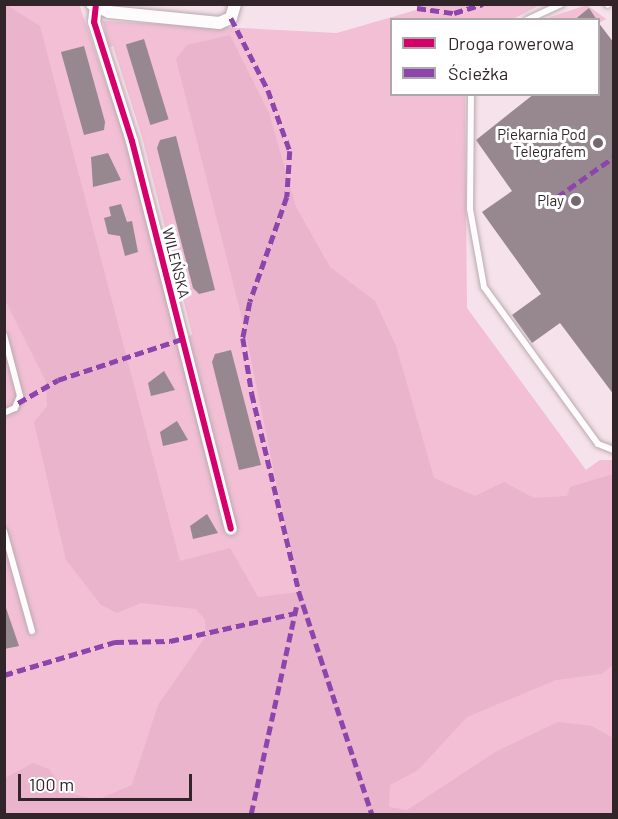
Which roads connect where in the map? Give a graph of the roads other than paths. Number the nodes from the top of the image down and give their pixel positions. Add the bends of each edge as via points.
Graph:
1 (235, 4) edge
2 (562, 4) edge
3 (94, 5) edge
4 (531, 18) edge
5 (471, 96) edge
6 (4, 335) edge
7 (4, 413) edge
8 (614, 450) edge
9 (231, 529) dead end
10 (4, 531) edge
11 (32, 631) dead end

1 - 3 street via 231,18 194,22 109,12
2 - 4 lane
3 - 9 street, WILEŃSKA via 94,22 132,141
5 - 8 lane via 470,209 484,287 598,444
6 - 7 lane via 20,396 15,408
10 - 11 lane

